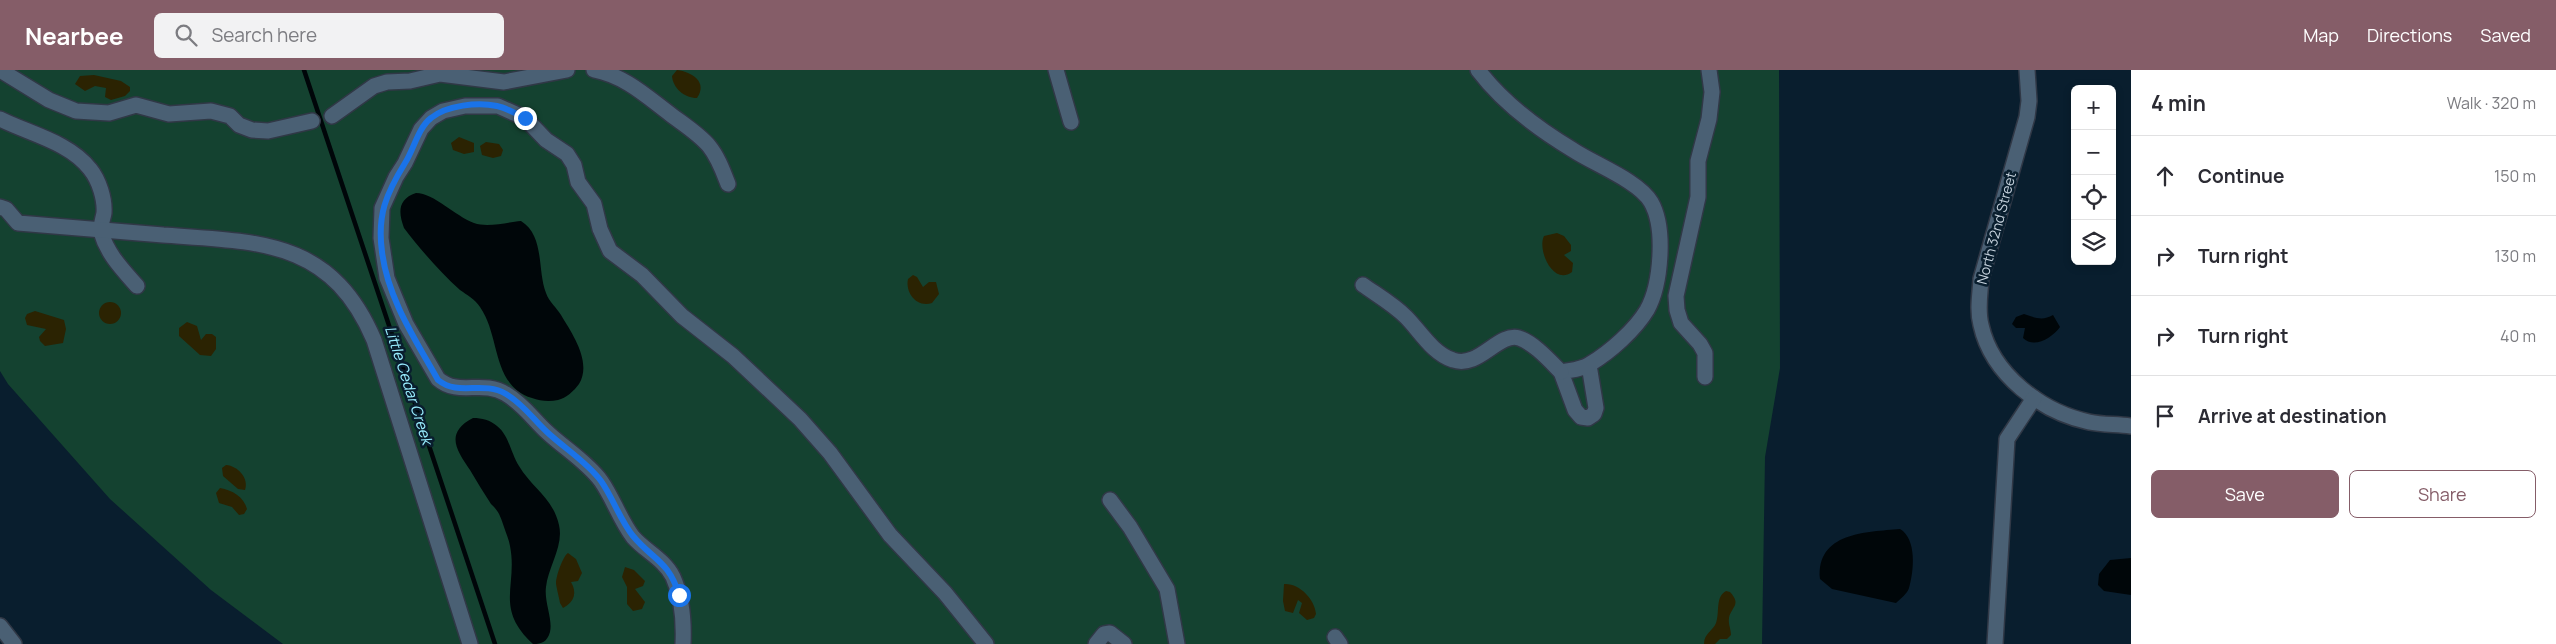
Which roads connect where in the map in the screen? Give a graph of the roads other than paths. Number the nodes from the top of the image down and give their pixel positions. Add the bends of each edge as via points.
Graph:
1 (0, 70) edge
2 (567, 70) edge
3 (594, 70) edge
4 (1056, 70) edge
5 (1478, 70) edge
6 (1710, 70) edge
7 (2027, 70) edge
8 (332, 116) dead end
9 (0, 119) edge
10 (312, 121) dead end
11 (1070, 122) dead end
12 (728, 184) dead end
13 (0, 207) edge
14 (101, 230) junction
15 (1363, 285) dead end
16 (137, 286) dead end
17 (1589, 365) junction
18 (1561, 372) junction
19 (1705, 377) dead end
20 (2034, 398) junction
21 (2131, 426) edge
22 (1110, 500) dead end
23 (0, 626) edge
24 (14, 644) edge
25 (470, 644) edge
26 (683, 644) edge
27 (986, 644) edge
28 (1096, 644) edge
29 (1124, 644) edge
30 (1176, 644) edge
31 (1995, 644) edge

1 - 10 street via 49,100 76,111 109,113 136,105 169,114 211,111 230,116 239,125 252,130 268,131
2 - 8 street via 504,82 440,74 387,82 374,86
3 - 12 street via 648,94 700,138 721,164
4 - 11 street
5 - 17 street via 1500,95 1532,122 1573,151 1642,191 1652,203 1660,254 1650,305 1631,329
6 - 19 street via 1712,92 1698,161 1698,198 1676,296 1682,323 1705,353
7 - 20 street, North 32nd Street via 2027,116 1986,258 1978,306 1981,326 1996,359
9 - 14 street via 66,149 91,170 101,192 104,212
13 - 14 street via 18,223
14 - 16 street via 118,265
14 - 25 street via 240,240 278,247 316,266 342,286 366,321 374,340
15 - 18 street via 1405,316 1444,357 1455,361 1469,360 1480,357 1506,340 1517,338 1525,341
17 - 18 street
17 - 18 street via 1596,408 1588,418 1581,417 1574,410
20 - 21 street, North 32nd Street via 2052,410 2089,422
20 - 31 street via 2007,439
22 - 30 street via 1167,589
23 - 24 street
26 - 27 street via 681,606 672,575 631,534 600,479 507,394 493,387 454,388 438,380 395,301 382,253 382,208 421,130 431,118 443,111 465,106 498,106 525,118 546,140 567,154 578,182 594,204 610,251 642,275 682,316 733,356 800,419 830,453 890,535 945,593
28 - 29 street via 1104,634 1110,633

